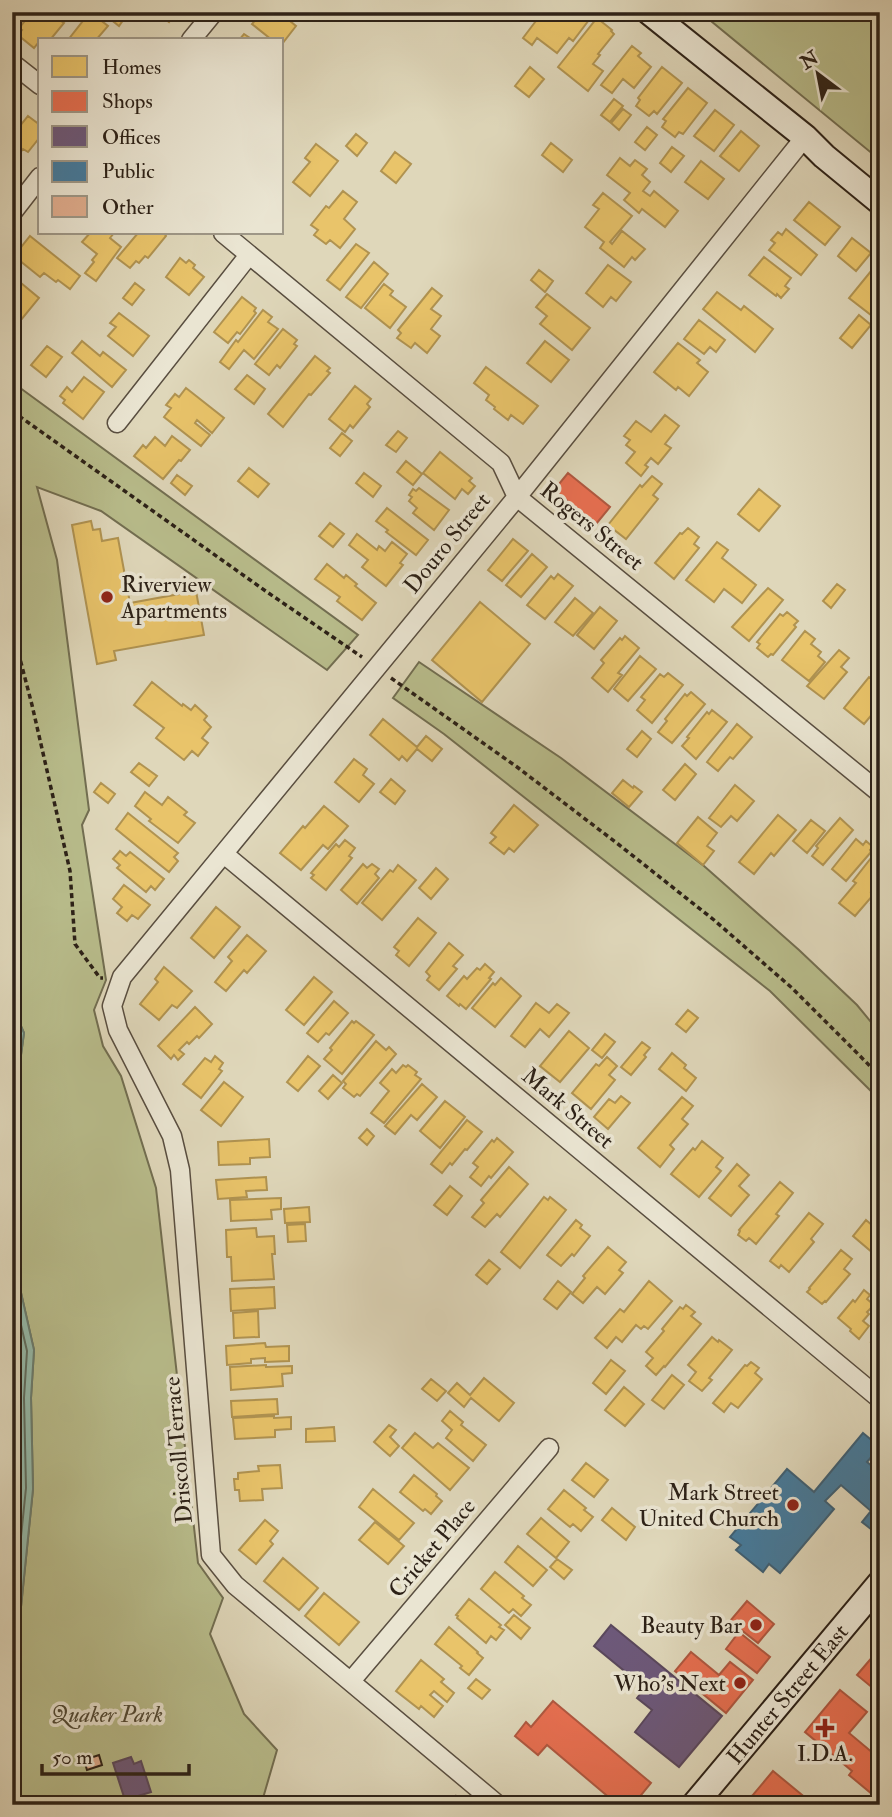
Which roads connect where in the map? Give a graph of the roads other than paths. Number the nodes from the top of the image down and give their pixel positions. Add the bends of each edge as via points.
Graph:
1 (214, 12) edge
2 (649, 12) edge
3 (193, 38) edge
4 (12, 62) edge
5 (38, 83) edge
6 (805, 138) junction
7 (38, 180) edge
8 (880, 202) edge
9 (12, 213) edge
10 (224, 234) edge
11 (249, 255) junction
12 (117, 424) dead end
13 (517, 496) junction
14 (880, 793) edge
15 (224, 854) junction
16 (122, 977) joint
17 (880, 1399) edge
18 (549, 1448) dead end
19 (880, 1583) edge
20 (351, 1681) junction
21 (498, 1805) edge
22 (694, 1805) edge

1 - 3 street
2 - 6 main road
4 - 5 street
6 - 8 main road
6 - 13 street, Douro Street
7 - 9 street
10 - 11 street, Rogers Street
11 - 12 street
11 - 13 street, Rogers Street via 501,463
13 - 14 street, Rogers Street
13 - 15 street, Douro Street
15 - 16 street, Douro Street
15 - 17 street, Mark Street
16 - 20 street, Driscoll Terrace via 112,1006 118,1030 172,1136 180,1170 211,1555 235,1585
18 - 20 street, Cricket Place
19 - 22 main road, Hunter Street East
20 - 21 street, Driscoll Terrace

